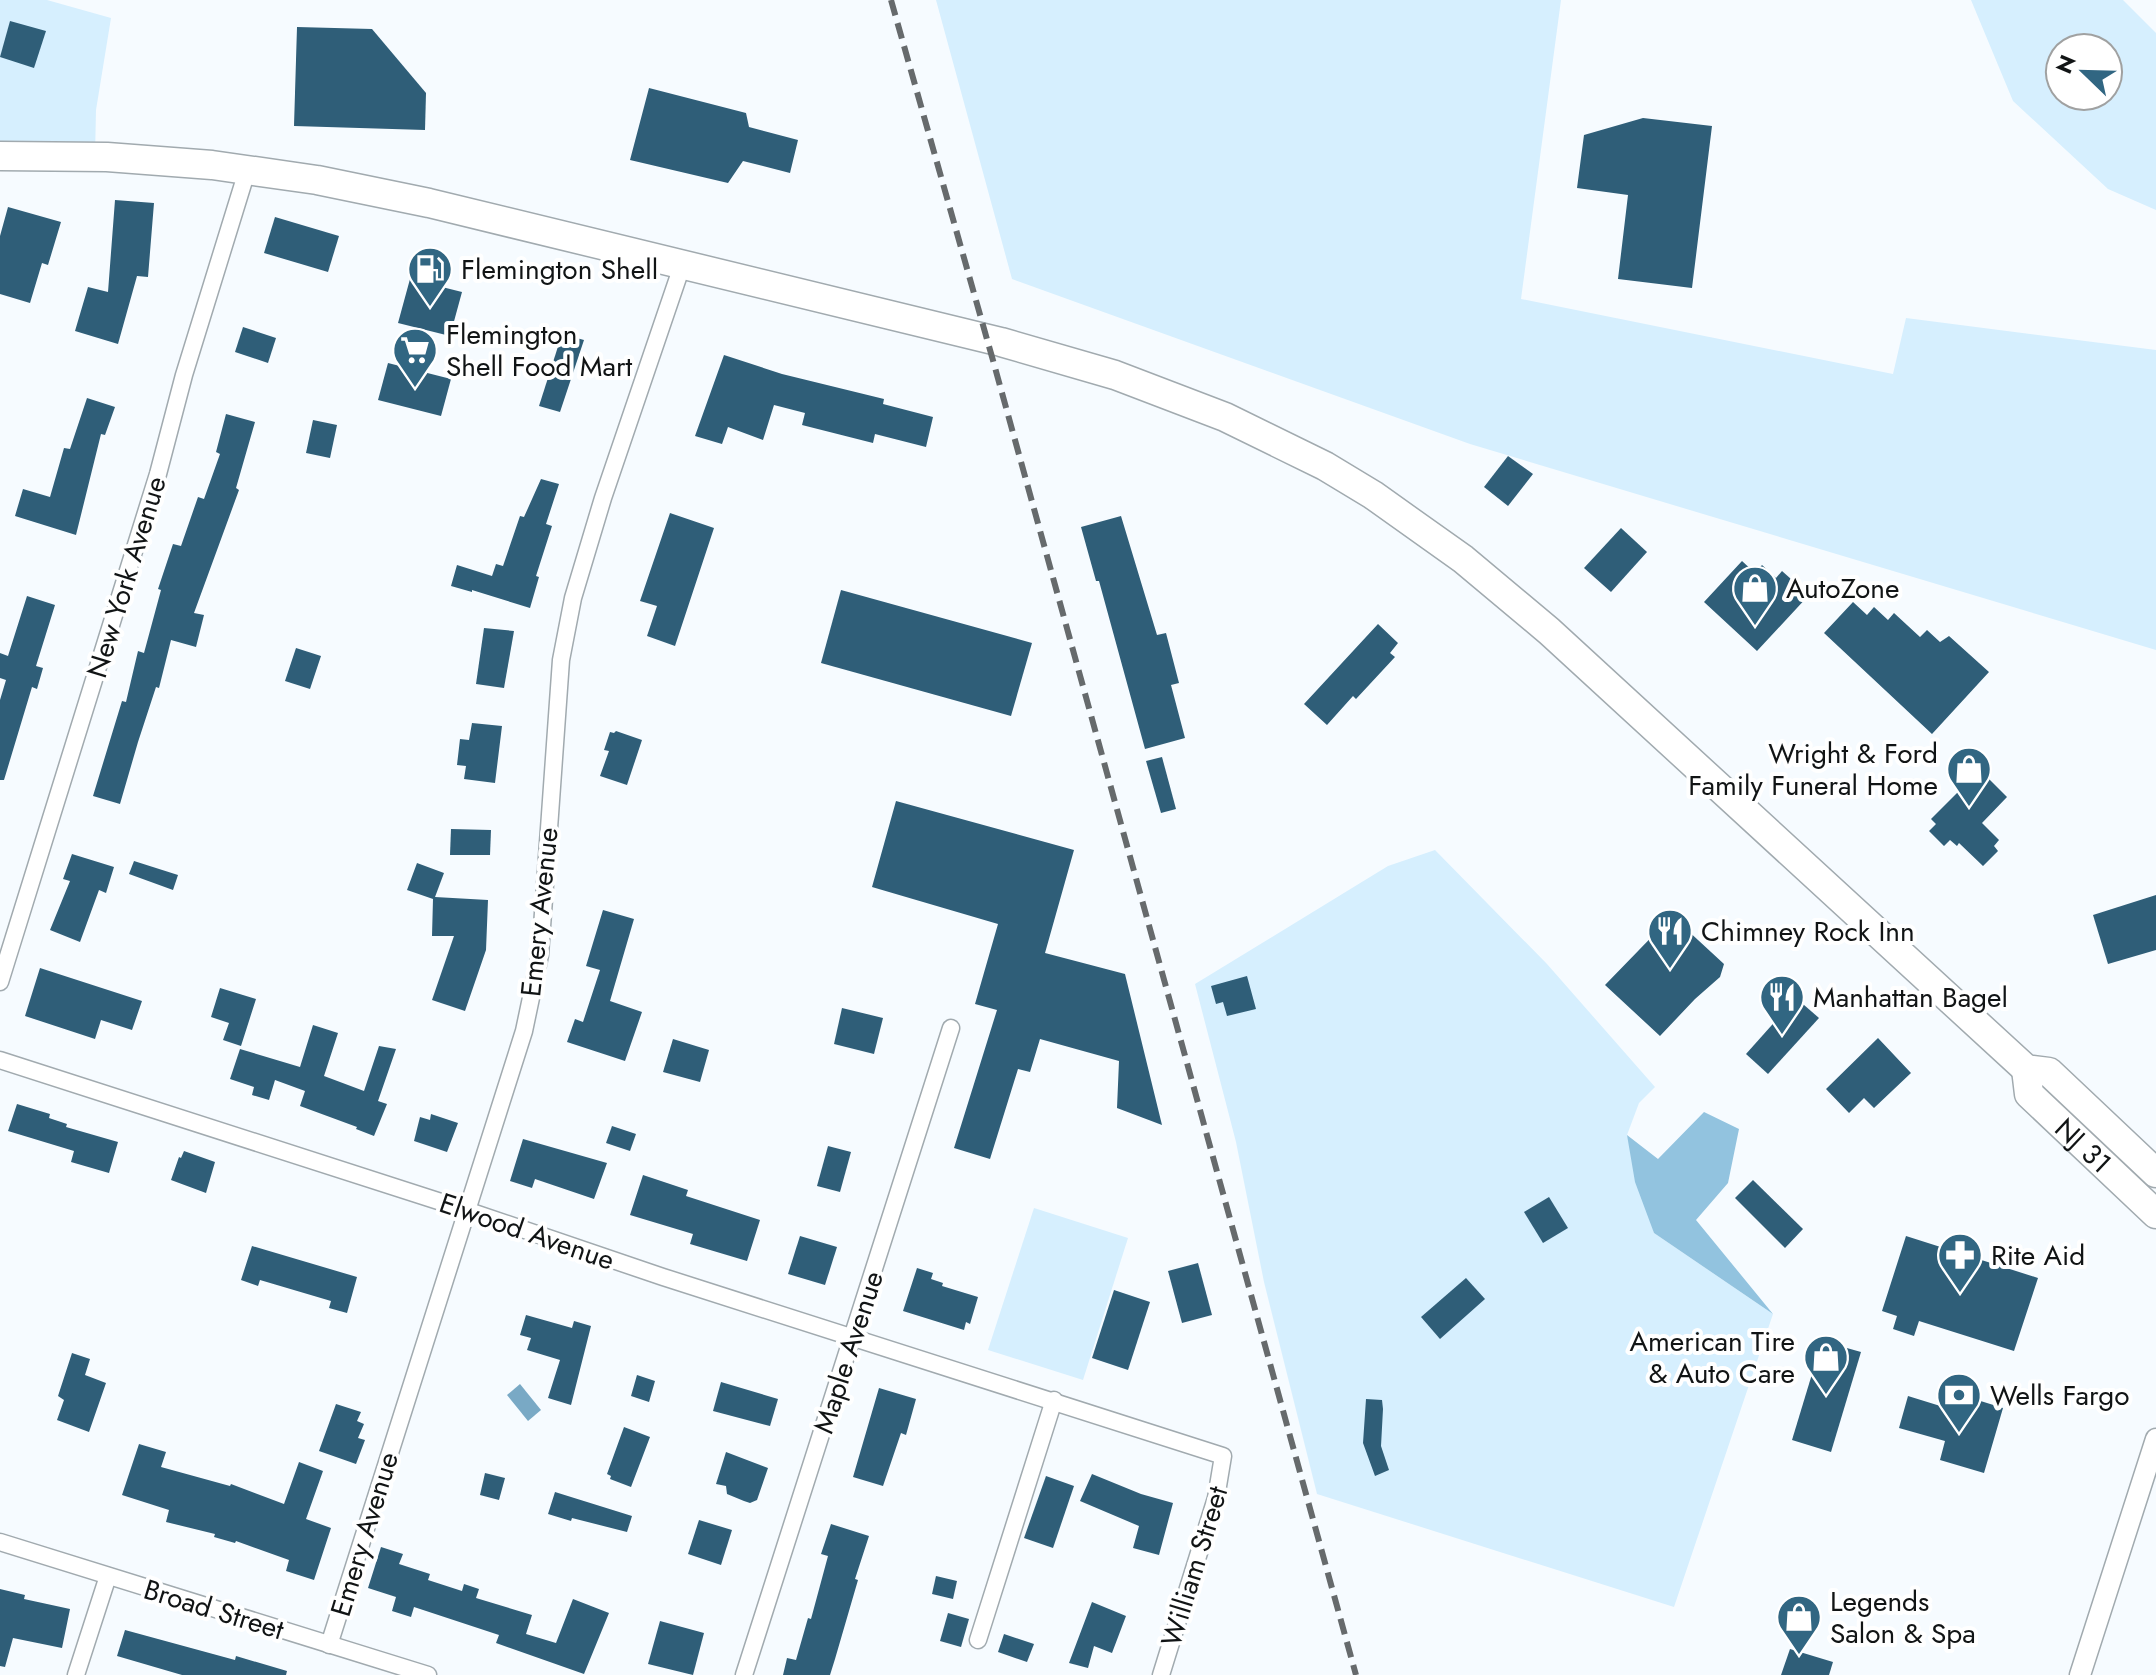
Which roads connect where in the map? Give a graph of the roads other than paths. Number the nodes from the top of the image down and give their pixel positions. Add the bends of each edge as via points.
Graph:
1 (0, 156) edge
2 (247, 171) junction
3 (683, 263) junction
4 (0, 982) edge
5 (951, 1028) dead end
6 (0, 1060) edge
7 (2026, 1069) junction
8 (2156, 1173) edge
9 (466, 1210) junction
10 (2156, 1214) edge
11 (853, 1336) junction
12 (1054, 1400) junction
13 (2156, 1439) edge
14 (1223, 1456) joint
15 (0, 1542) edge
16 (108, 1576) junction
17 (978, 1640) dead end
18 (329, 1645) junction
19 (76, 1675) edge
20 (428, 1675) edge
21 (744, 1675) edge
22 (1161, 1675) edge
23 (2080, 1675) edge

1 - 2 highway, NJ 31 via 107,157
2 - 3 highway, NJ 31 via 429,203
2 - 4 street, New York Avenue
3 - 7 highway, NJ 31 / NJ 31 via 1087,366 1171,394 1325,466 1373,495 1506,594
3 - 9 street, Emery Avenue via 573,598 561,660 540,955 524,1031
5 - 11 street, Maple Avenue
6 - 9 street, Elwood Avenue
7 - 8 highway, NJ 31 / NJ 31 via 2049,1072
7 - 10 highway, NJ 31 / NJ 31 via 2029,1094
9 - 11 street, Elwood Avenue
9 - 18 street, Emery Avenue
11 - 12 street, Elwood Avenue
11 - 21 street, Maple Avenue
12 - 14 street, Elwood Avenue
12 - 17 street
13 - 23 street
14 - 22 street, William Street via 1216,1498
15 - 16 street, Broad Street
16 - 18 street, Broad Street
16 - 19 street
18 - 20 street, Broad Street

